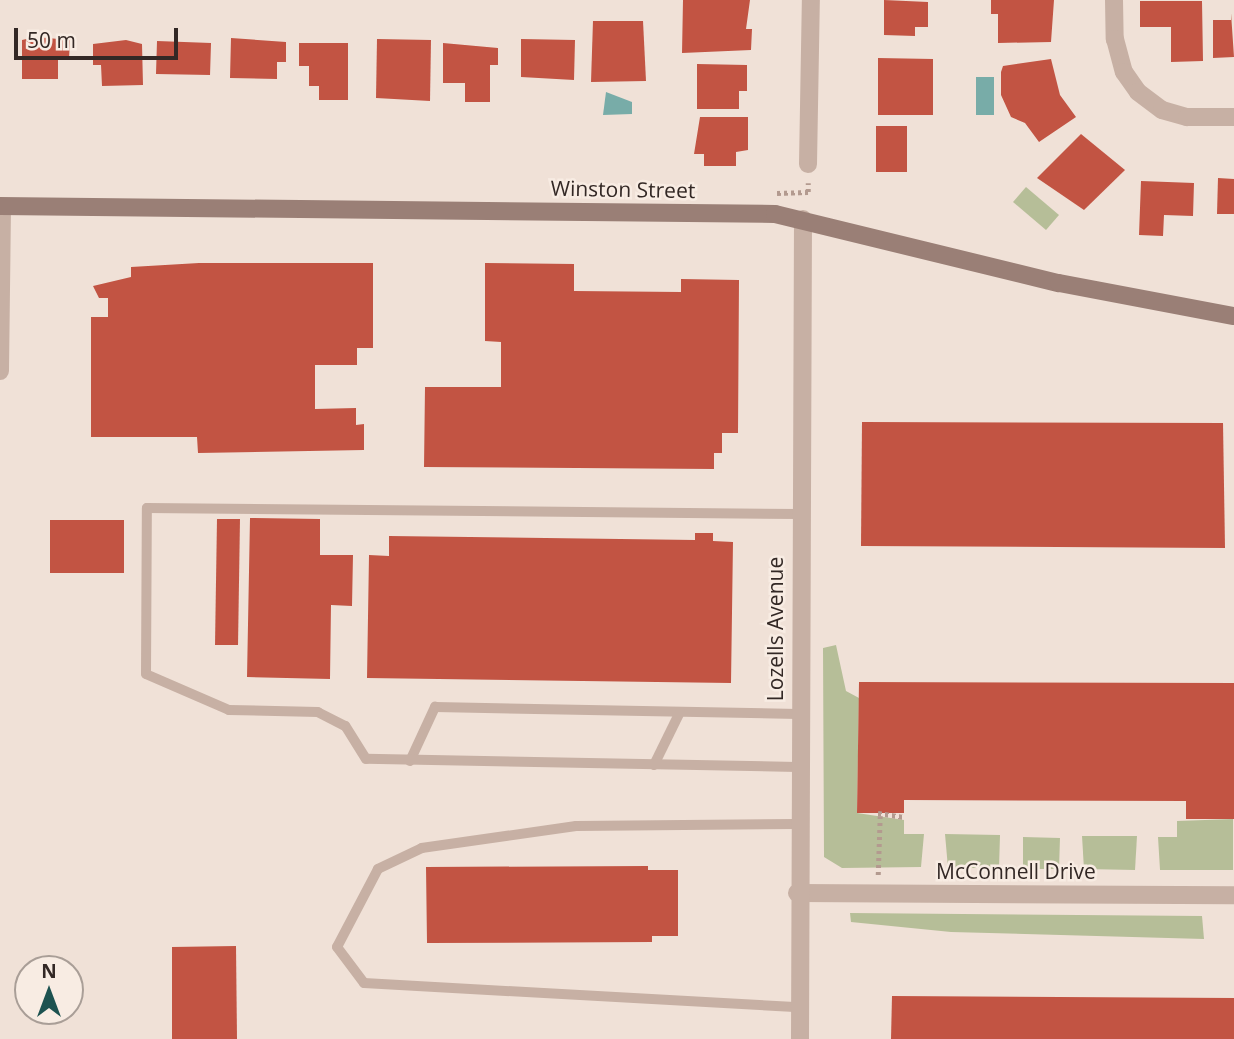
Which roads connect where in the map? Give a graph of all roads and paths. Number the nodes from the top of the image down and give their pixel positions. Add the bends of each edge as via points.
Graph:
1 (811, 0) edge
2 (1114, 0) edge
3 (1234, 117) edge
4 (808, 164) joint
5 (777, 193) dead end
6 (1, 206) edge
7 (803, 219) junction
8 (1, 300) edge
9 (1234, 316) edge
10 (0, 370) edge
11 (798, 514) junction
12 (680, 712) junction
13 (797, 714) junction
14 (410, 761) junction
15 (654, 765) junction
16 (797, 767) junction
17 (904, 817) dead end
18 (796, 824) junction
19 (797, 892) junction
20 (877, 893) junction
21 (1234, 895) edge
22 (799, 1007) junction
23 (800, 1039) edge

1 - 4 street
2 - 3 street via 1115,39 1124,72 1138,92 1162,110 1187,117
4 - 5 path via 808,192
6 - 7 street, Winston Street via 734,212
6 - 8 street
7 - 9 street, Winston Street via 1059,283
7 - 11 street, Lozells Avenue
8 - 10 street
11 - 13 street, Lozells Avenue
11 - 14 lane via 147,508 146,674 229,710 318,712 345,726 366,759
12 - 13 lane
12 - 14 lane via 435,707
12 - 15 lane
13 - 16 street, Lozells Avenue
14 - 15 lane
15 - 16 lane
16 - 18 street, Lozells Avenue
17 - 20 path via 879,815
18 - 19 street, Lozells Avenue
18 - 22 lane via 576,826 422,848 378,869 337,947 364,984
19 - 20 street, McConnell Drive
19 - 22 street, Lozells Avenue
20 - 21 street, McConnell Drive
22 - 23 street, Lozells Avenue

